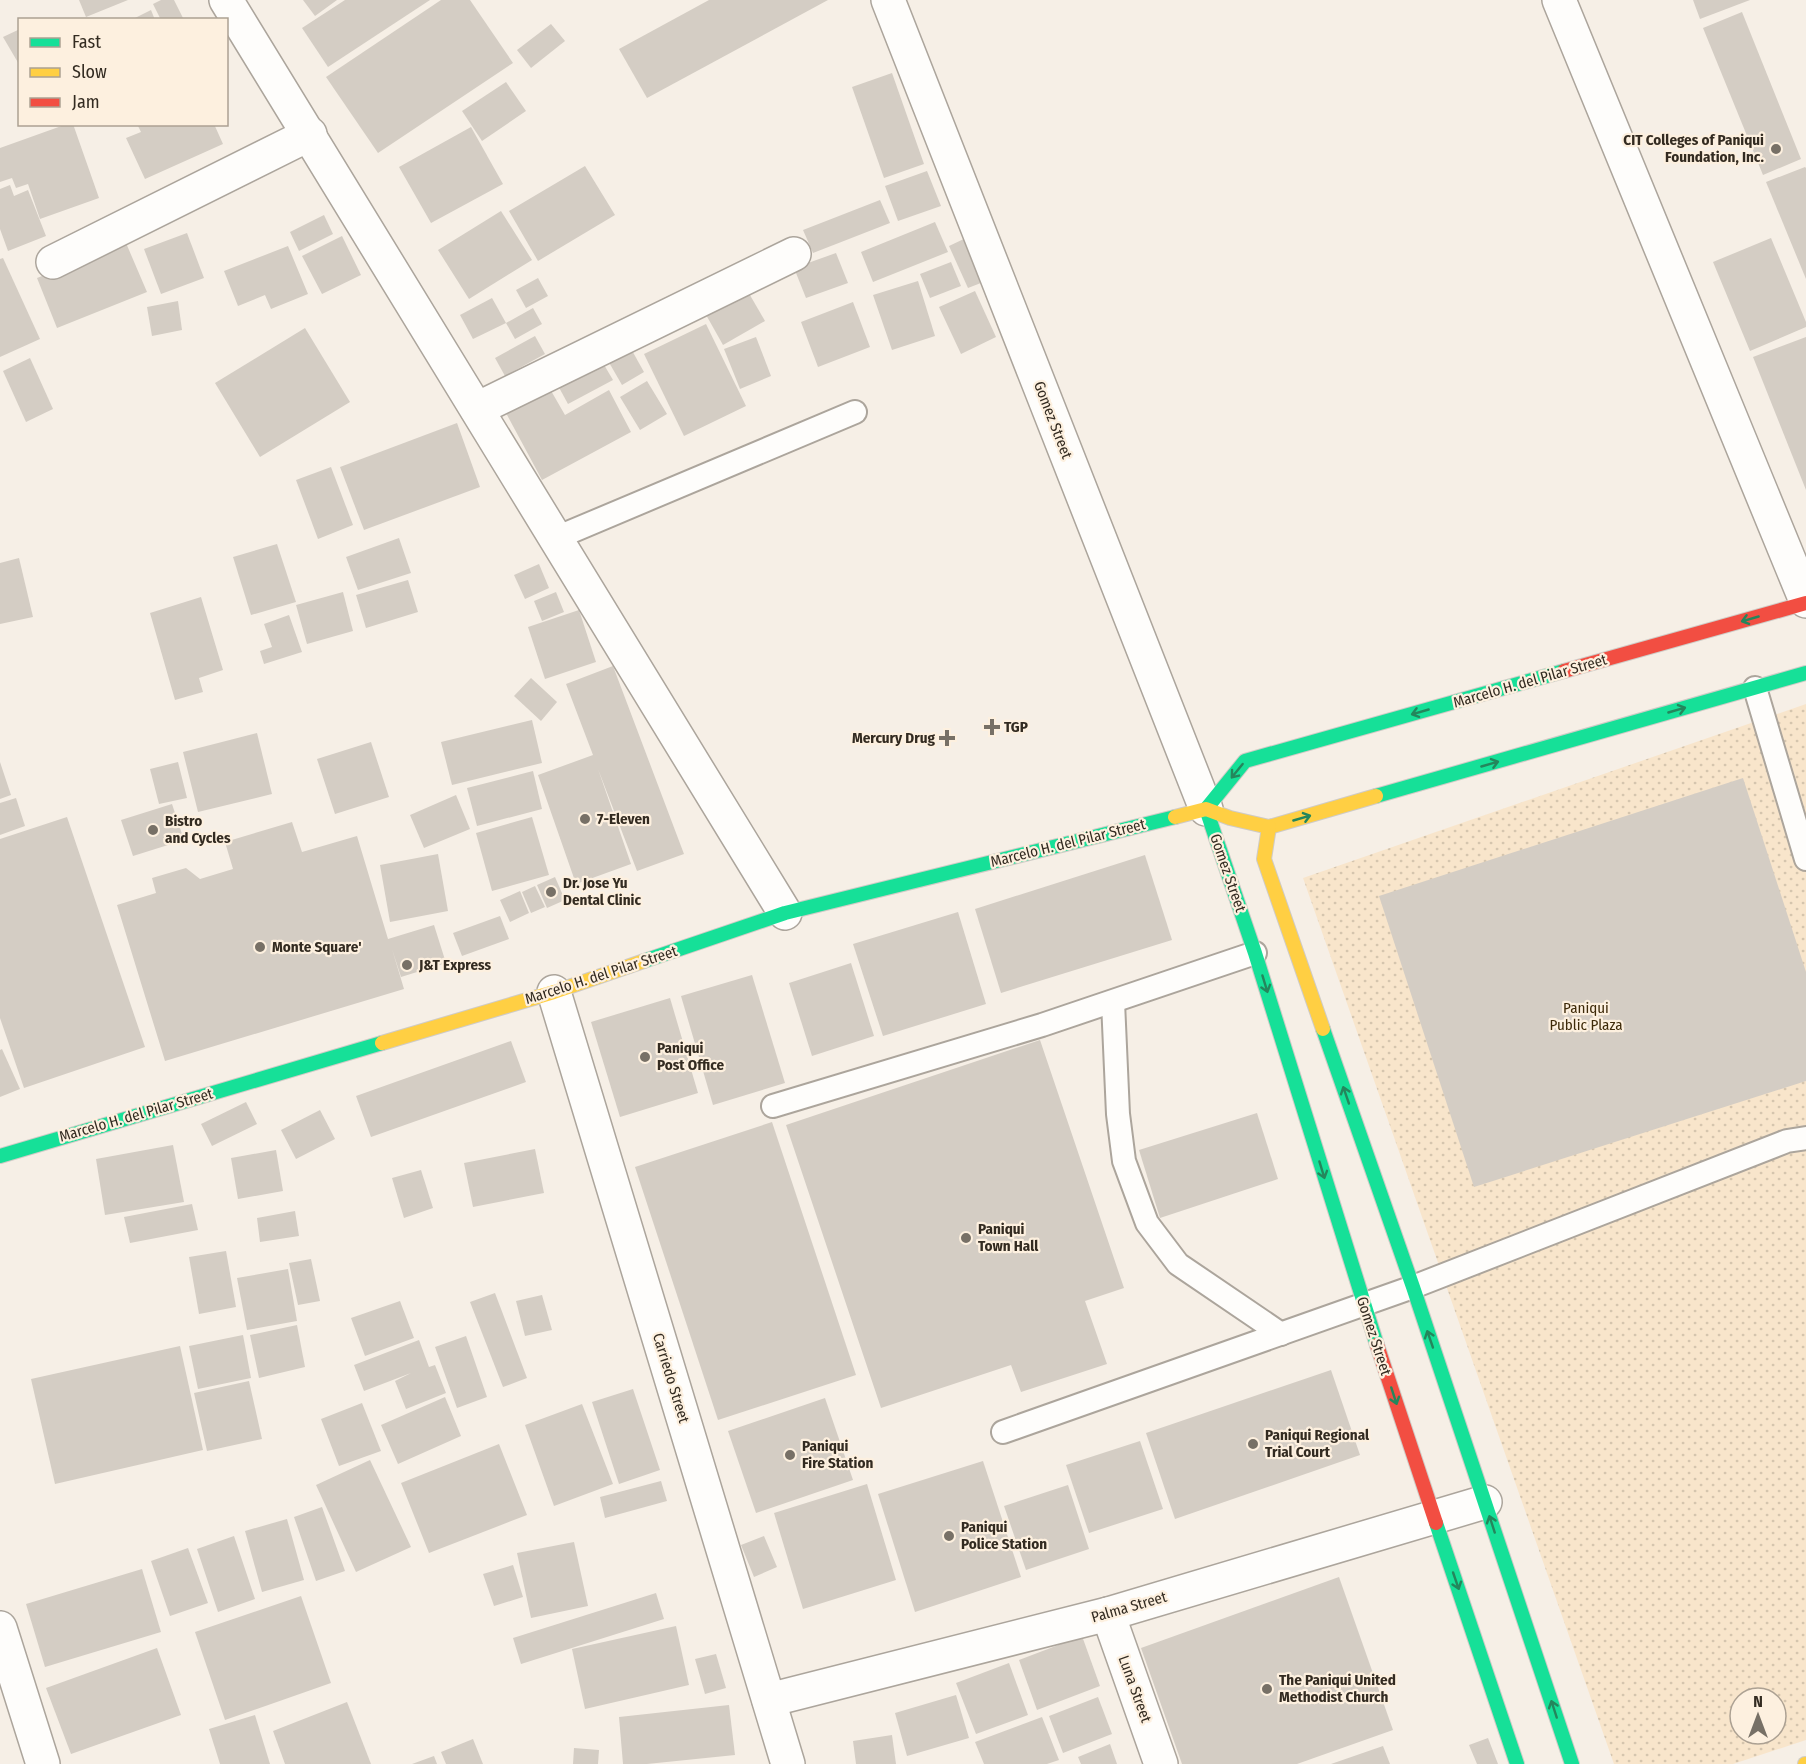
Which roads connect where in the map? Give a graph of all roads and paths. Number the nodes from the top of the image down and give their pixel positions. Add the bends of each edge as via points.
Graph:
1 (226, 0) edge
2 (888, 0) edge
3 (1559, 0) edge
4 (310, 134) junction
5 (794, 254) dead end
6 (53, 262) dead end
7 (477, 410) junction
8 (855, 412) dead end
9 (556, 538) junction
10 (1806, 602) edge
11 (1806, 674) edge
12 (1755, 688) junction
13 (1206, 809) junction
14 (1269, 827) junction
15 (1806, 860) edge
16 (785, 913) junction
17 (1255, 953) junction
18 (554, 992) junction
19 (1113, 1002) junction
20 (773, 1106) dead end
21 (1806, 1138) edge
22 (0, 1156) edge
23 (1413, 1287) junction
24 (1363, 1304) junction
25 (1281, 1334) junction
26 (1003, 1432) dead end
27 (1485, 1502) junction
28 (1435, 1518) junction
29 (1108, 1614) junction
30 (0, 1628) edge
31 (7, 1675) edge
32 (769, 1700) junction
33 (43, 1764) edge
34 (788, 1764) edge
35 (1161, 1764) edge
36 (1517, 1764) edge
37 (1572, 1764) edge

1 - 4 street
2 - 13 street, Gomez Street
3 - 10 street
4 - 6 street
4 - 7 street
5 - 7 street
7 - 9 street
8 - 9 lane
9 - 16 street
10 -> 13 main road, Marcelo H. del Pilar Street via 1245,761
11 - 12 main road
14 -> 12 main road
12 - 15 lane
13 - 14 main road
13 - 16 main road, Marcelo H. del Pilar Street
13 - 17 main road, Gomez Street
23 -> 14 main road via 1264,859
16 - 18 main road, Marcelo H. del Pilar Street
17 - 19 lane
17 -> 24 main road, Gomez Street
18 - 22 main road, Marcelo H. del Pilar Street
18 - 32 street, Carriedo Street
19 - 20 lane
19 - 25 lane via 1118,1114 1125,1161 1147,1223 1178,1264
21 - 23 lane via 1787,1141
23 - 24 lane
27 -> 23 main road
24 - 25 lane
24 -> 28 main road, Gomez Street
25 - 26 lane
27 - 28 street, Palma Street
37 -> 27 main road
28 - 29 street, Palma Street
28 -> 36 main road, Gomez Street
29 - 32 street, Palma Street
29 - 35 street, Luna Street
30 - 31 street
31 - 33 street
32 - 34 street, Carriedo Street

